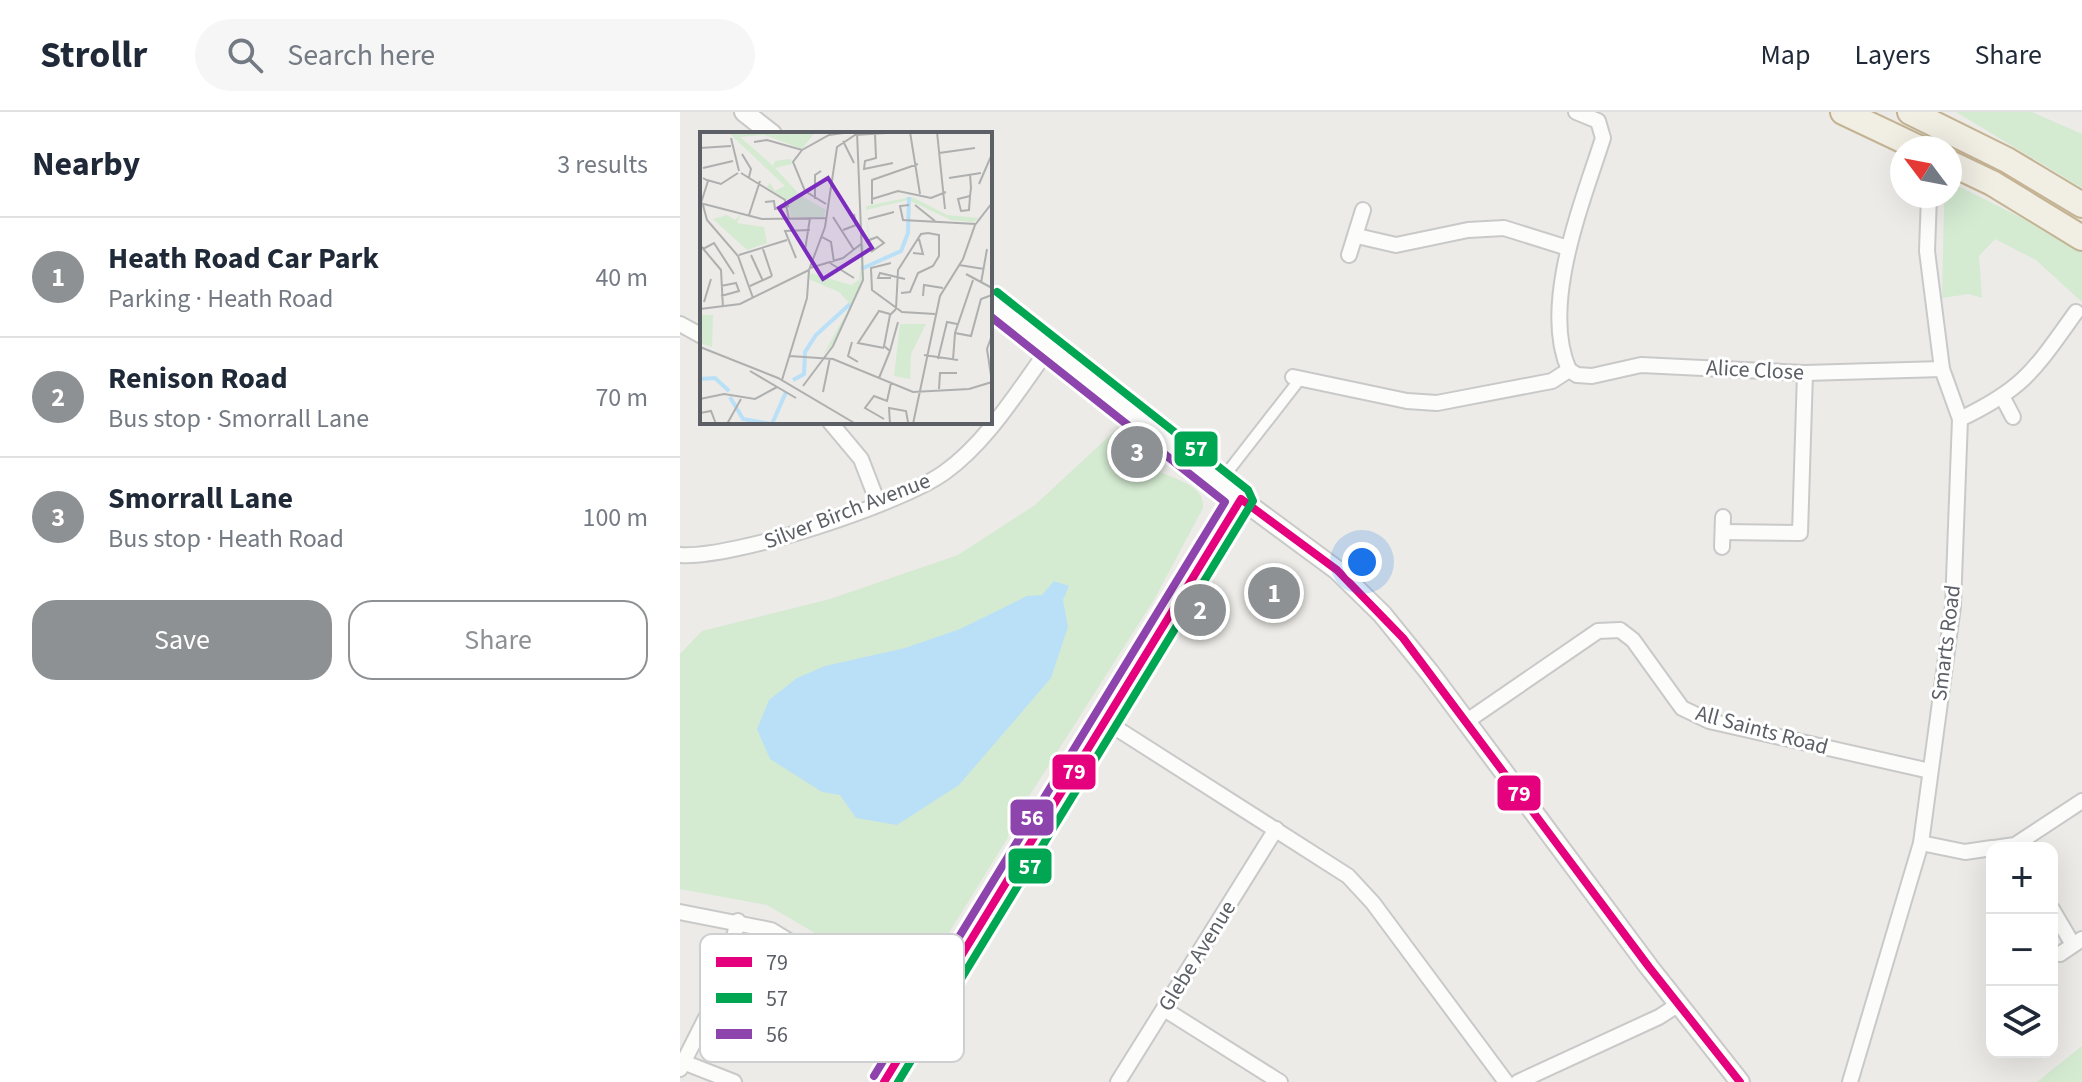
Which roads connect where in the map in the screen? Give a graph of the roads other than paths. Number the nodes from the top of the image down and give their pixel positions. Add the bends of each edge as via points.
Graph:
1 (744, 112) edge
2 (1576, 112) edge
3 (1843, 112) edge
4 (1910, 112) edge
5 (769, 132) edge
6 (1894, 136) edge
7 (1962, 169) edge
8 (2082, 205) edge
9 (1929, 208) edge
10 (1363, 210) dead end
11 (1357, 236) junction
12 (2082, 238) edge
13 (1568, 248) junction
14 (1349, 255) dead end
15 (992, 303) edge
16 (2076, 312) dead end
17 (680, 324) edge
18 (700, 335) edge
19 (1050, 347) junction
20 (1942, 369) junction
21 (1569, 370) junction
22 (1805, 373) junction
23 (1297, 378) joint
24 (2003, 398) junction
25 (2013, 417) dead end
26 (1960, 419) junction
27 (992, 420) edge
28 (832, 424) edge
29 (989, 424) edge
30 (1219, 483) junction
31 (1241, 499) junction
32 (878, 503) junction
33 (1723, 532) dead end
34 (680, 555) edge
35 (1105, 721) junction
36 (1467, 721) junction
37 (1930, 771) junction
38 (2082, 801) edge
39 (1276, 829) junction
40 (2023, 842) edge
41 (1921, 843) junction
42 (1986, 849) edge
43 (680, 912) edge
44 (2056, 914) edge
45 (738, 921) junction
46 (735, 934) edge
47 (778, 934) edge
48 (2077, 941) edge
49 (964, 950) edge
50 (2060, 954) dead end
51 (1679, 1004) junction
52 (1164, 1009) junction
53 (700, 1028) edge
54 (896, 1062) edge
55 (681, 1065) edge
56 (734, 1082) edge
57 (884, 1082) edge
58 (1118, 1082) edge
59 (1280, 1082) edge
60 (1506, 1082) edge
61 (1518, 1082) edge
62 (1740, 1082) edge
63 (1850, 1082) edge

1 - 5 street
2 - 13 street via 1598,121 1603,138
3 - 6 highway
4 - 8 highway
7 - 12 highway
9 - 20 street, Smarts Road via 1927,251
10 - 11 street
11 - 13 street via 1396,245 1504,228
11 - 14 street
13 - 21 street via 1560,295
15 - 19 street
16 - 24 street via 2032,373
17 - 18 street
19 - 27 street, Silver Birch Avenue
19 - 30 street
20 - 22 street, Alice Close
20 - 26 street, Smarts Road
21 - 22 street, Alice Close via 1592,376 1641,365 1674,365
21 - 23 street, Alice Close via 1552,381 1437,403
22 - 33 street via 1800,533
23 - 30 street, Alice Close
24 - 25 street
24 - 26 street
26 - 37 street, Smarts Road via 1953,606
28 - 32 street via 861,459
29 - 32 street, Silver Birch Avenue via 960,460 925,484
30 - 31 street
31 - 35 street
31 - 36 street via 1360,592
32 - 34 street, Silver Birch Avenue via 757,545 722,554
35 - 39 street
35 - 49 street
36 - 37 street, All Saints Road via 1598,631 1620,630 1682,708 1709,721
36 - 51 street
37 - 41 street, Smarts Road
38 - 40 street
39 - 52 street, Glebe Avenue
39 - 60 street via 1361,889
41 - 42 street via 1965,852
41 - 63 street, Smarts Road
43 - 45 street
44 - 48 street
45 - 46 street
45 - 47 street
48 - 50 street
51 - 61 street
51 - 62 street
52 - 58 street, Glebe Avenue
52 - 59 street
53 - 55 street
54 - 57 street
55 - 56 street

